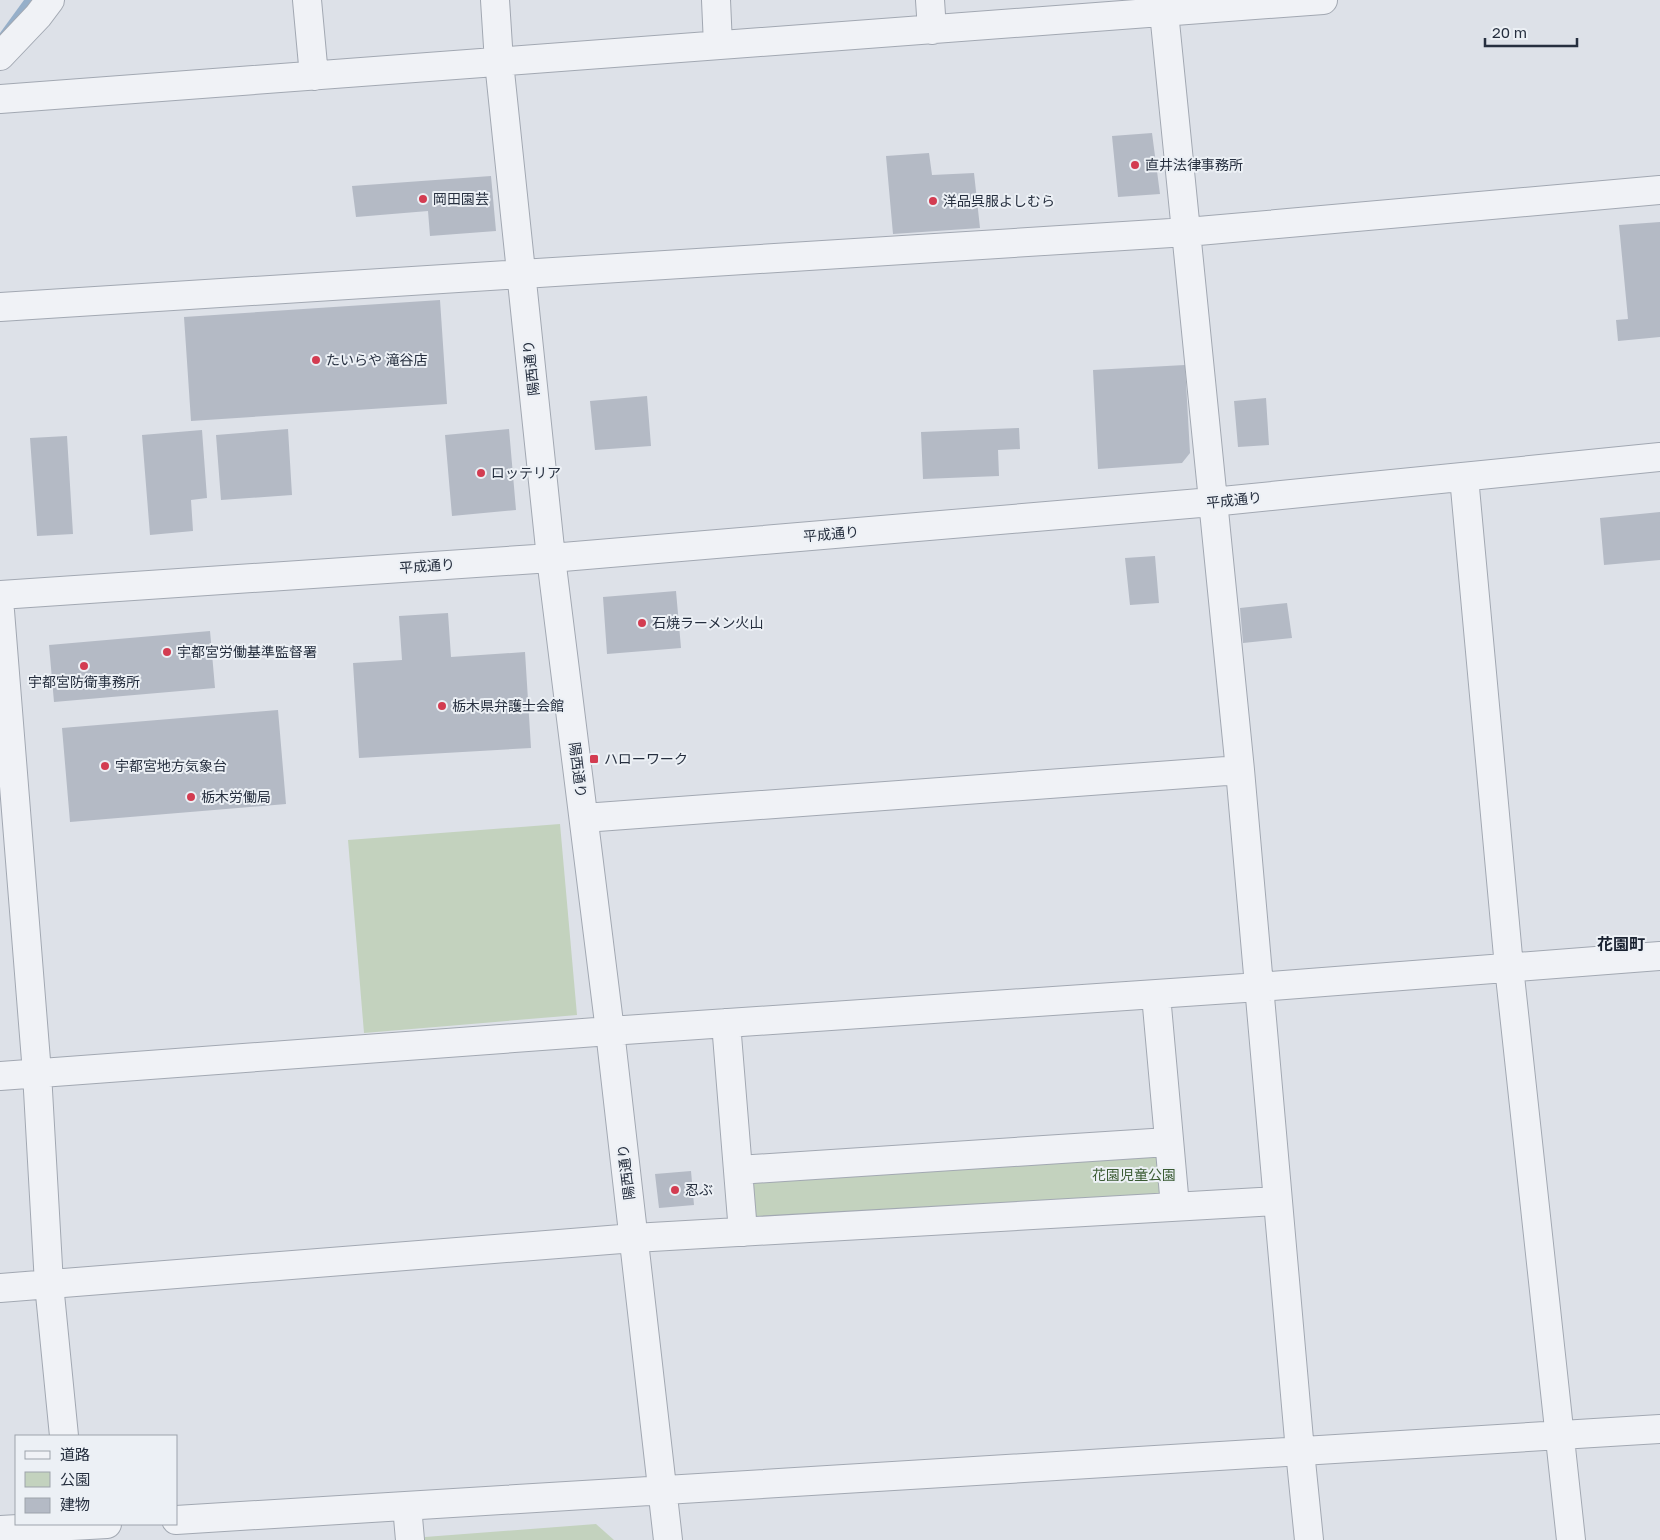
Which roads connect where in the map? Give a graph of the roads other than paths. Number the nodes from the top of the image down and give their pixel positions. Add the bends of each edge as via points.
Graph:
1 (50, 0) edge
2 (307, 0) edge
3 (495, 0) edge
4 (716, 0) edge
5 (930, 0) edge
6 (1324, 0) edge
7 (1152, 9) edge
8 (932, 30) junction
9 (718, 45) junction
10 (0, 56) edge
11 (499, 62) junction
12 (314, 76) junction
13 (0, 99) edge
14 (1660, 190) edge
15 (1187, 232) junction
16 (522, 275) junction
17 (0, 307) edge
18 (1660, 457) edge
19 (1464, 477) junction
20 (1212, 502) junction
21 (551, 558) junction
22 (0, 595) edge
23 (0, 611) edge
24 (1240, 770) junction
25 (584, 818) junction
26 (1660, 956) edge
27 (1509, 967) junction
28 (1259, 987) junction
29 (1156, 995) junction
30 (726, 1024) junction
31 (610, 1031) junction
32 (37, 1073) junction
33 (0, 1076) edge
34 (1168, 1142) junction
35 (738, 1170) junction
36 (1278, 1201) junction
37 (1175, 1206) junction
38 (742, 1232) junction
39 (634, 1238) junction
40 (49, 1284) junction
41 (0, 1288) edge
42 (1660, 1429) edge
43 (64, 1435) edge
44 (1558, 1436) junction
45 (1300, 1451) junction
46 (663, 1490) junction
47 (408, 1506) junction
48 (178, 1520) edge
49 (73, 1525) edge
50 (0, 1530) edge
51 (410, 1540) edge
52 (668, 1540) edge
53 (1310, 1540) edge
54 (1571, 1540) edge

1 - 10 street
2 - 12 street
3 - 11 street, 陽西通り
4 - 9 street
5 - 8 street
6 - 7 street
7 - 8 street
7 - 15 street
8 - 9 street
9 - 11 street
11 - 12 street
11 - 16 street, 陽西通り
12 - 13 street
14 - 15 street
15 - 16 street
15 - 20 street
16 - 17 street
16 - 21 street, 陽西通り
18 - 19 street, 平成通り
19 - 20 street, 平成通り
19 - 27 street
20 - 21 street, 平成通り
20 - 24 street
21 - 22 street, 平成通り
21 - 25 street, 陽西通り
23 - 32 street
24 - 25 street
24 - 28 street
25 - 31 street, 陽西通り
26 - 27 street
27 - 28 street
27 - 44 street
28 - 29 street
28 - 36 street
29 - 30 street
29 - 34 street
30 - 31 street
30 - 35 street
31 - 32 street
31 - 39 street, 陽西通り
32 - 33 street
32 - 40 street
34 - 35 street
34 - 37 street
35 - 38 street
36 - 37 street
36 - 45 street
37 - 38 street
38 - 39 street
39 - 40 street
39 - 46 street, 陽西通り
40 - 41 street
40 - 43 street
42 - 44 street
44 - 45 street
44 - 54 street
45 - 46 street
45 - 53 street
46 - 47 street
46 - 52 street, 陽西通り
47 - 48 street
47 - 51 street
49 - 50 street

